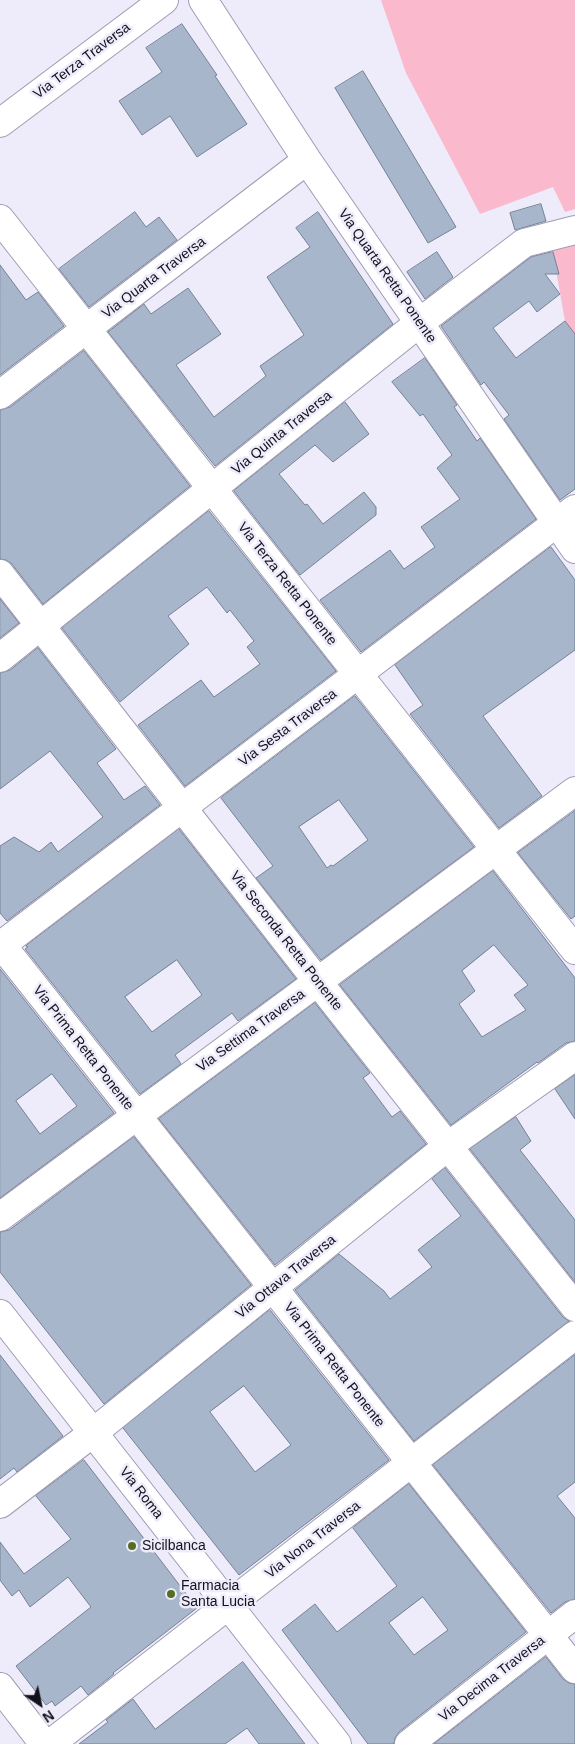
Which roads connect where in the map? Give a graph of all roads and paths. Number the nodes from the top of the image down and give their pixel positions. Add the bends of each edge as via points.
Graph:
1 (164, 0) edge
2 (203, 0) edge
3 (0, 123) edge
4 (307, 160) junction
5 (0, 219) edge
6 (575, 230) edge
7 (419, 323) junction
8 (86, 329) junction
9 (0, 395) edge
10 (212, 488) junction
11 (566, 515) edge
12 (575, 549) edge
13 (0, 574) edge
14 (40, 626) junction
15 (0, 658) edge
16 (358, 674) junction
17 (575, 791) edge
18 (182, 808) junction
19 (496, 849) junction
20 (0, 945) edge
21 (575, 950) edge
22 (318, 982) junction
23 (575, 1056) edge
24 (136, 1116) junction
25 (448, 1146) junction
26 (0, 1218) edge
27 (273, 1288) junction
28 (575, 1307) edge
29 (0, 1314) edge
30 (575, 1335) edge
31 (94, 1432) junction
32 (412, 1463) junction
33 (0, 1504) edge
34 (228, 1606) junction
35 (575, 1614) edge
36 (548, 1635) junction
37 (575, 1669) edge
38 (0, 1687) edge
39 (44, 1744) edge
40 (50, 1744) edge
41 (337, 1744) edge
42 (410, 1744) edge

1 - 3 street, Via Terza Traversa
2 - 4 street, Via Quarta Retta Ponente
4 - 7 street, Via Quarta Retta Ponente
4 - 8 street, Via Quarta Traversa
5 - 8 street, Via Terza Retta Ponente
6 - 7 street, Via Quinta Traversa via 524,243
7 - 10 street, Via Quinta Traversa
7 - 11 street, Via Quarta Retta Ponente
8 - 9 street, Via Quarta Traversa
8 - 10 street, Via Terza Retta Ponente
10 - 14 street, Via Quinta Traversa
10 - 16 street, Via Terza Retta Ponente
11 - 12 street, Via Quarta Retta Ponente
11 - 16 street, Via Sesta Traversa
13 - 14 street, Via Seconda Retta Ponente
14 - 15 street, Via Quinta Traversa
14 - 18 street, Via Seconda Retta Ponente
16 - 18 street, Via Sesta Traversa
16 - 19 street, Via Terza Retta Ponente
17 - 19 street, Via Settima Traversa
18 - 20 street, Via Sesta Traversa
18 - 22 street, Via Seconda Retta Ponente
19 - 21 street, Via Terza Retta Ponente
19 - 22 street, Via Settima Traversa
20 - 24 street, Via Prima Retta Ponente
22 - 24 street, Via Settima Traversa
22 - 25 street, Via Seconda Retta Ponente
23 - 25 street, Via Ottava Traversa
24 - 26 street, Via Settima Traversa
24 - 27 street, Via Prima Retta Ponente
25 - 27 street, Via Ottava Traversa
25 - 28 street, Via Seconda Retta Ponente
27 - 31 street, Via Ottava Traversa
27 - 32 street, Via Prima Retta Ponente
29 - 31 street, Via Roma
30 - 32 street, Via Nona Traversa
31 - 33 street, Via Ottava Traversa
31 - 34 street, Via Roma
32 - 34 street, Via Nona Traversa
32 - 36 street, Via Prima Retta Ponente
34 - 40 street, Via Nona Traversa
34 - 41 street, Via Roma
35 - 36 street, Via Decima Traversa
36 - 37 street, Via Prima Retta Ponente
36 - 42 street, Via Decima Traversa
38 - 39 street

